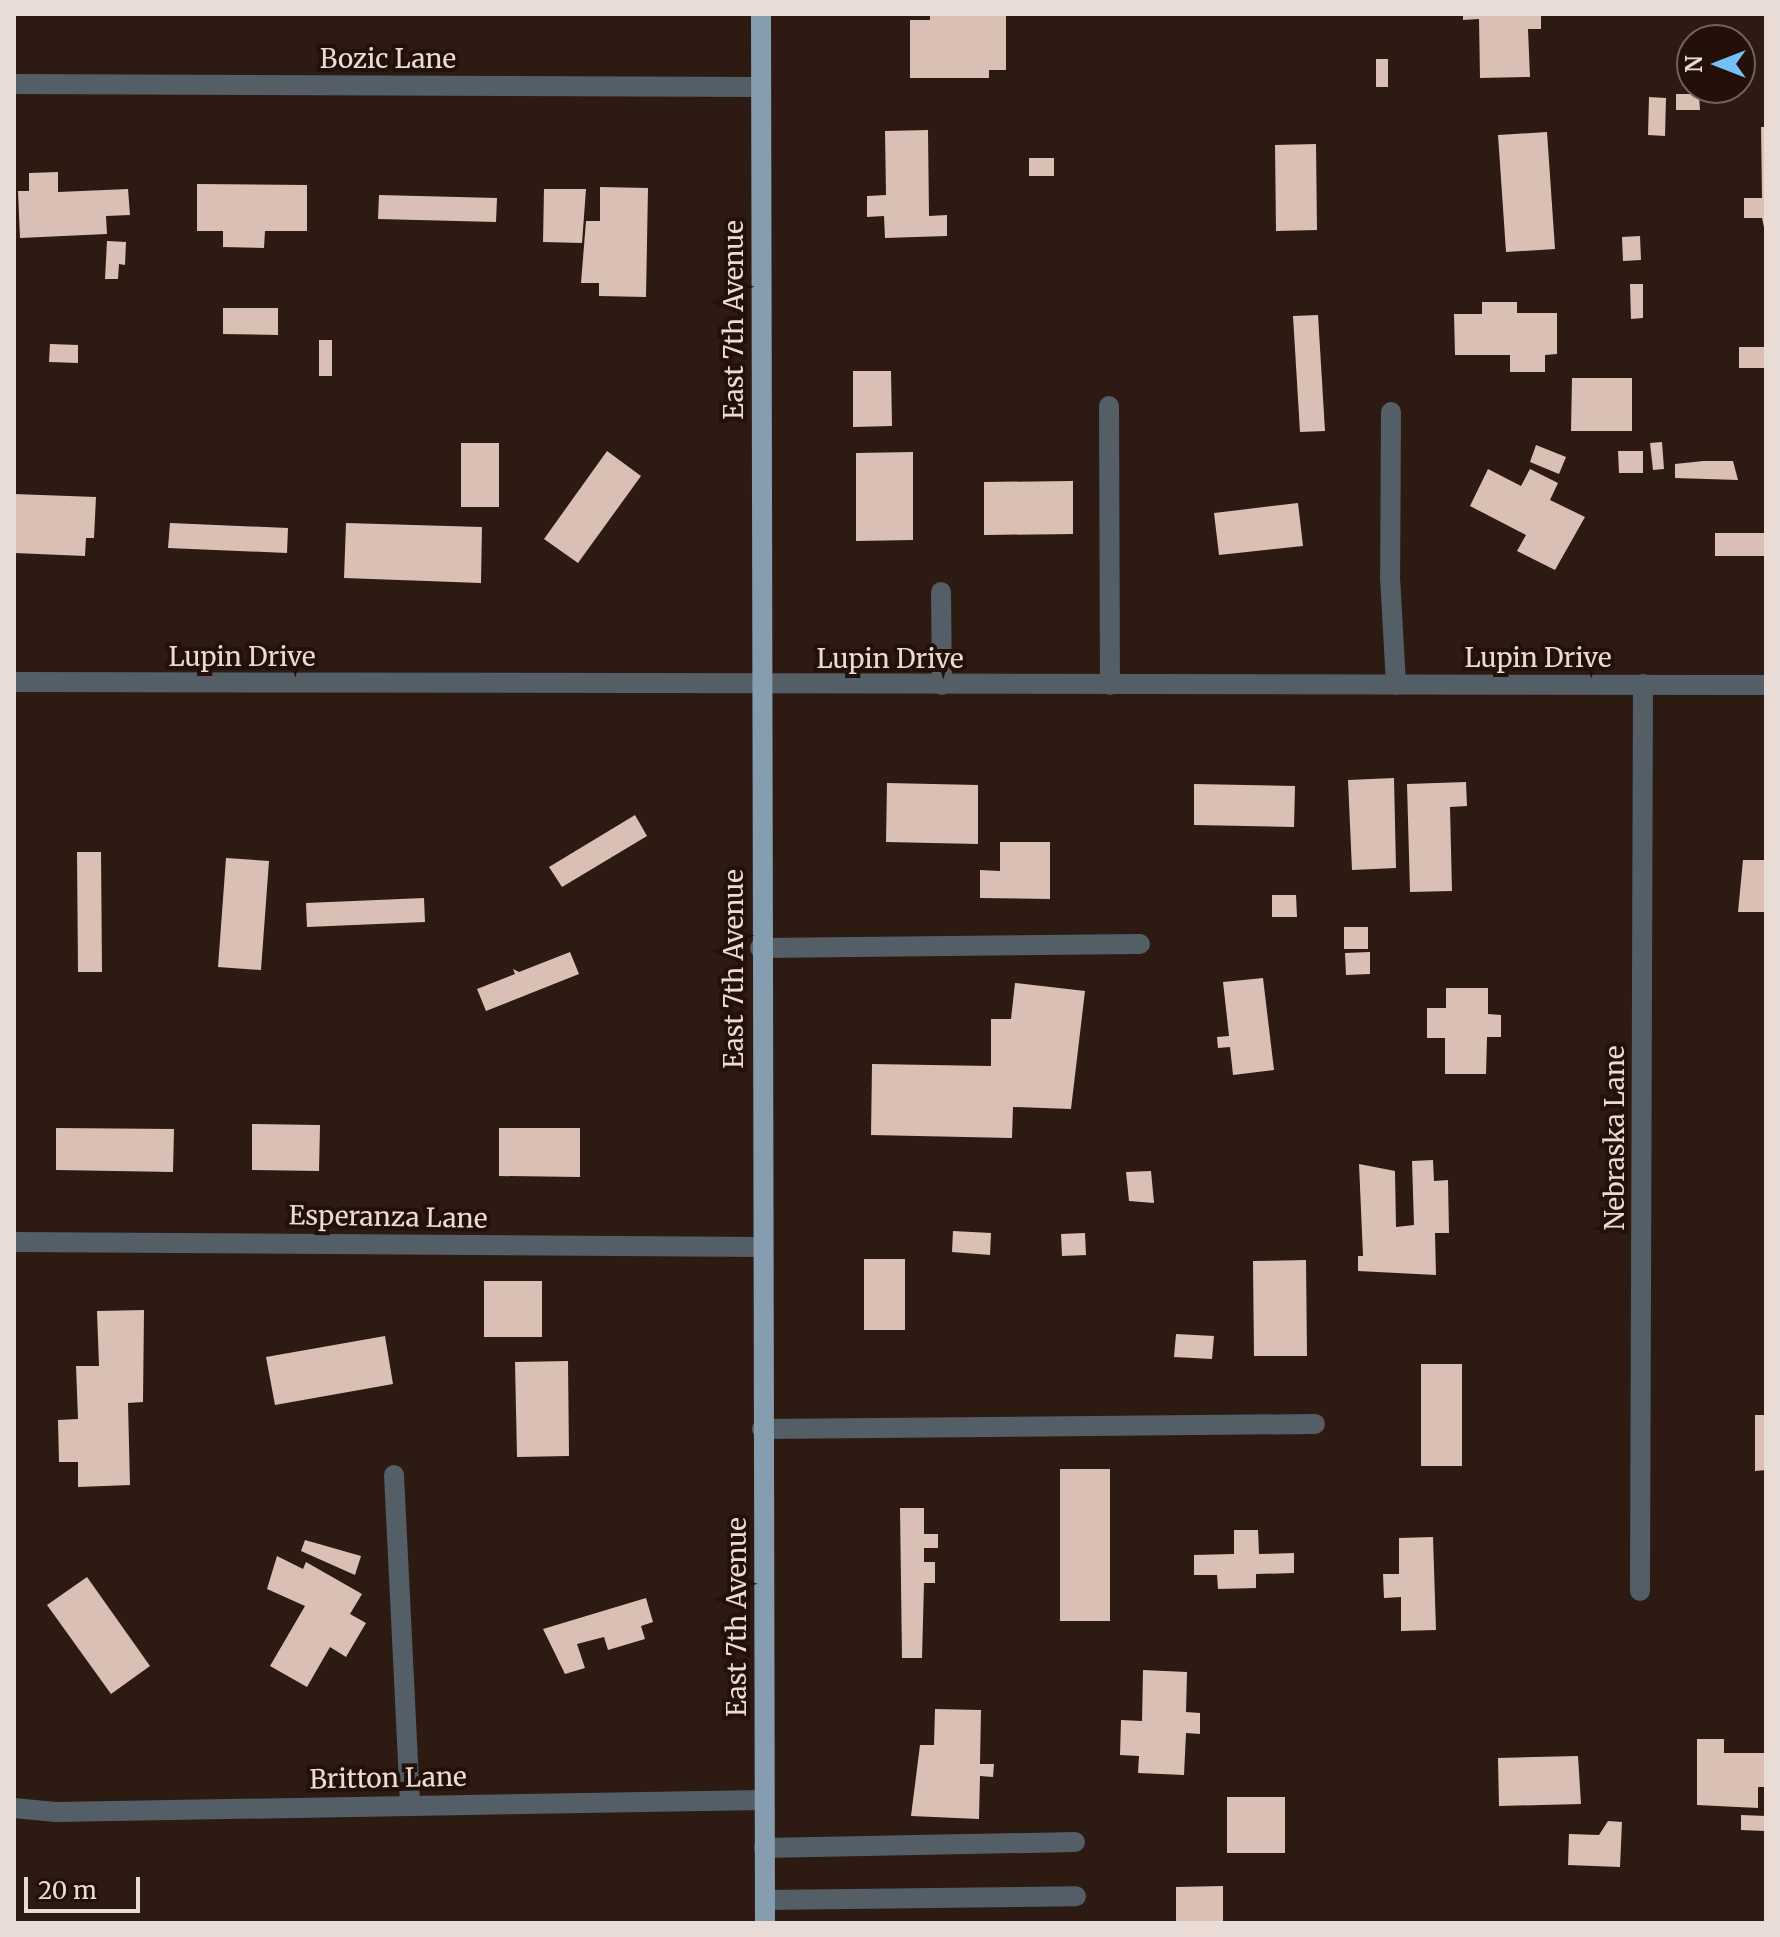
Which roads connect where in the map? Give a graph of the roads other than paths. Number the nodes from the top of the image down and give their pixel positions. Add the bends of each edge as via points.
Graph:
1 (761, 14) edge
2 (14, 84) edge
3 (761, 87) junction
4 (1109, 406) dead end
5 (1391, 412) dead end
6 (941, 592) dead end
7 (14, 682) edge
8 (1643, 684) junction
9 (942, 685) junction
10 (1110, 685) junction
11 (1396, 685) junction
12 (1766, 685) edge
13 (759, 686) junction
14 (1140, 944) dead end
15 (760, 948) junction
16 (14, 1242) edge
17 (762, 1247) junction
18 (1315, 1424) dead end
19 (762, 1429) junction
20 (394, 1475) dead end
21 (1640, 1591) dead end
22 (764, 1800) junction
23 (410, 1803) junction
24 (14, 1808) edge
25 (1075, 1842) dead end
26 (764, 1848) junction
27 (1076, 1896) dead end
28 (765, 1900) junction
29 (765, 1923) edge

1 - 3 main road, East 7th Avenue
2 - 3 street, Bozic Lane
3 - 13 main road, East 7th Avenue
4 - 10 street
5 - 11 street
6 - 9 street
7 - 13 street, Lupin Drive
8 - 11 street, Lupin Drive
8 - 12 street, Lupin Drive
8 - 21 street, Nebraska Lane
9 - 10 street, Lupin Drive
9 - 13 street, Lupin Drive
10 - 11 street, Lupin Drive
13 - 15 main road, East 7th Avenue
14 - 15 street
15 - 17 main road, East 7th Avenue
16 - 17 street, Esperanza Lane
17 - 19 main road, East 7th Avenue
18 - 19 street
19 - 22 main road, East 7th Avenue
20 - 23 street
22 - 23 street, Britton Lane
22 - 26 main road, East 7th Avenue
23 - 24 street, Britton Lane via 56,1812
25 - 26 street
26 - 28 main road, East 7th Avenue
27 - 28 street
28 - 29 main road, East 7th Avenue

